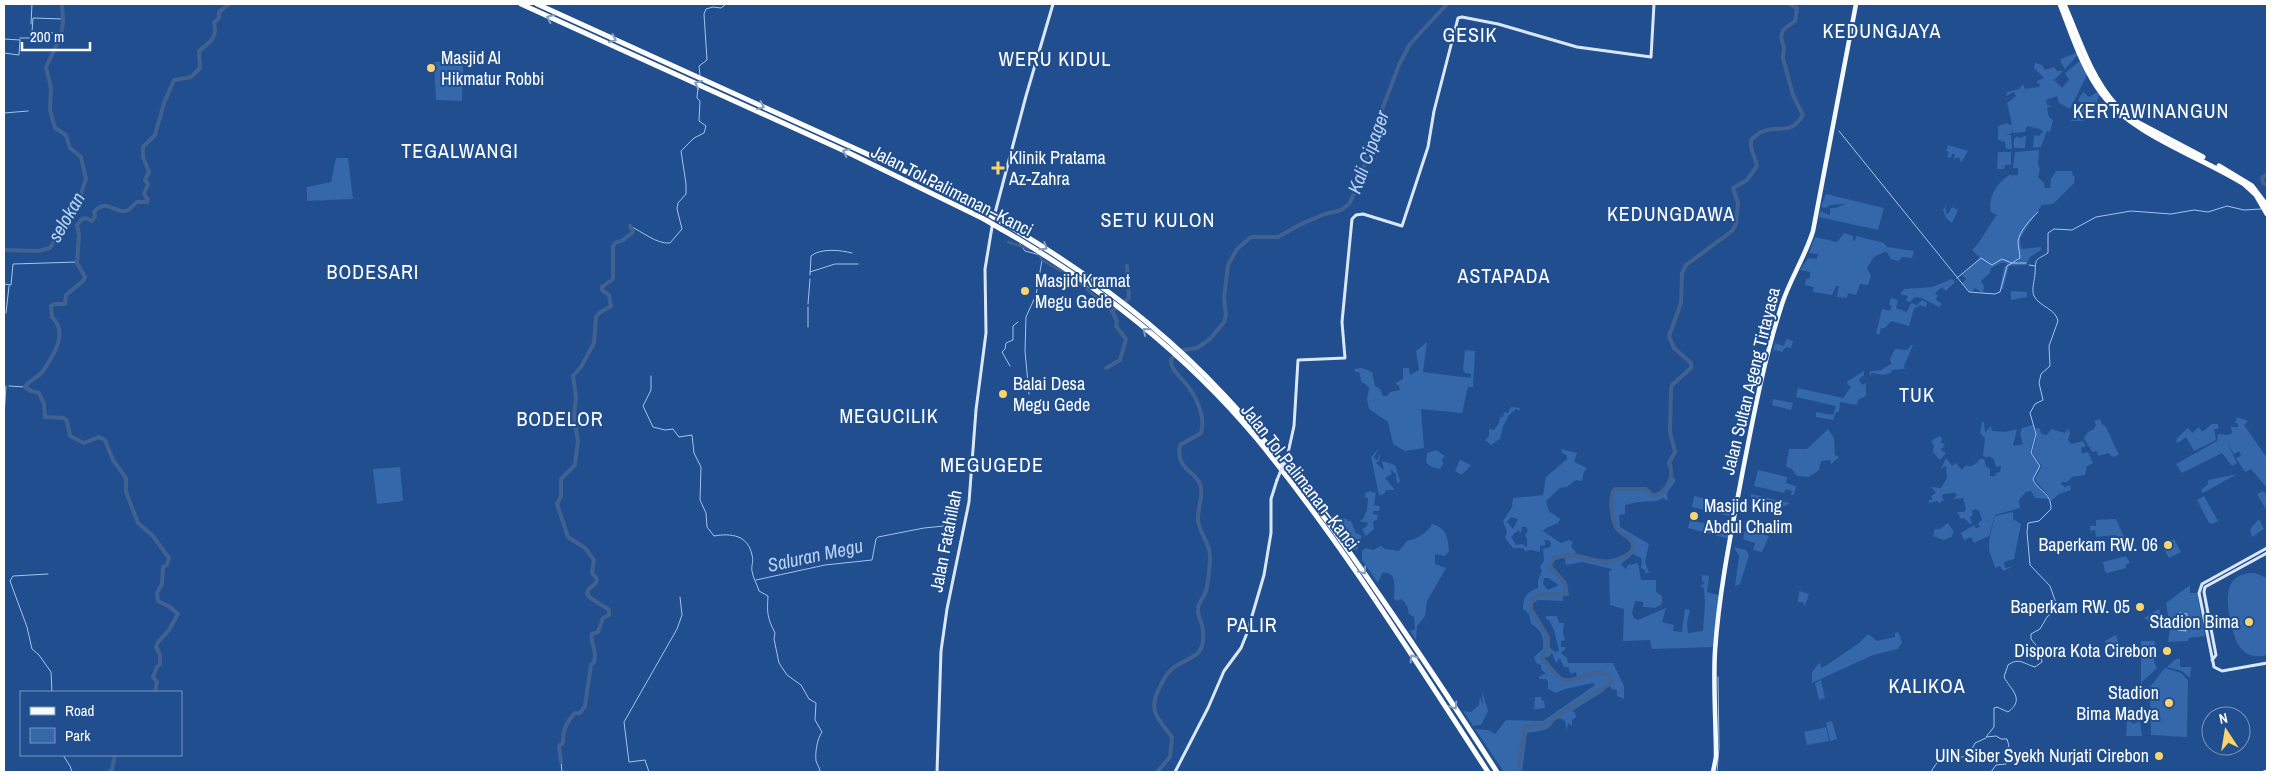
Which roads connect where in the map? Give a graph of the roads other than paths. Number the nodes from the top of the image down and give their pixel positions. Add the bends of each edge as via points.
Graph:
1 (520, 4) edge
2 (537, 4) edge
3 (1053, 4) edge
4 (1654, 4) edge
5 (1856, 4) edge
6 (2060, 4) edge
7 (2064, 4) edge
8 (2261, 199) junction
9 (2267, 210) edge
10 (995, 213) dead end
11 (992, 227) dead end
12 (1172, 349) junction
13 (2267, 548) edge
14 (2267, 553) edge
15 (2249, 558) junction
16 (2254, 560) junction
17 (2213, 658) junction
18 (2267, 663) edge
19 (2267, 771) edge
20 (937, 772) edge
21 (1175, 772) edge
22 (1488, 772) edge
23 (1497, 772) edge
24 (1713, 772) edge
25 (2264, 772) edge

12 -> 1 highway, Jalan Tol Palimanan–Kanci, bridge via 1070,273 984,219 849,153
2 -> 12 highway, Jalan Tol Palimanan–Kanci, bridge via 902,170 985,212 1053,253 1128,307
3 - 10 street
4 - 21 street, bridge via 1651,57 1577,48 1495,24 1459,18 1434,111 1429,144 1402,226 1363,214 1352,219 1342,322 1345,358 1298,360 1294,426 1288,453 1271,498 1271,533 1264,575 1247,633 1241,648 1224,671
5 - 24 main road, Jalan Sultan Ageng Tirtayasa via 1812,231 1782,305 1757,400 1739,488 1718,613 1716,758
6 - 8 highway via 2090,75 2116,110 2140,128 2244,184
7 - 8 highway via 2093,72 2115,104 2138,123 2237,175 2252,186
8 - 9 highway
11 - 20 street, Jalan Fatahillah via 985,269 986,333 969,502 941,651
22 -> 12 highway, Jalan Tol Palimanan–Kanci via 1327,531 1256,439
12 -> 23 highway, Jalan Tol Palimanan–Kanci via 1188,359 1224,394 1294,474 1394,616
13 - 15 street
14 - 16 street
15 - 16 street
15 - 17 street via 2200,588
16 - 17 street via 2204,590
17 - 18 street via 2214,668 2220,671
19 - 25 street

